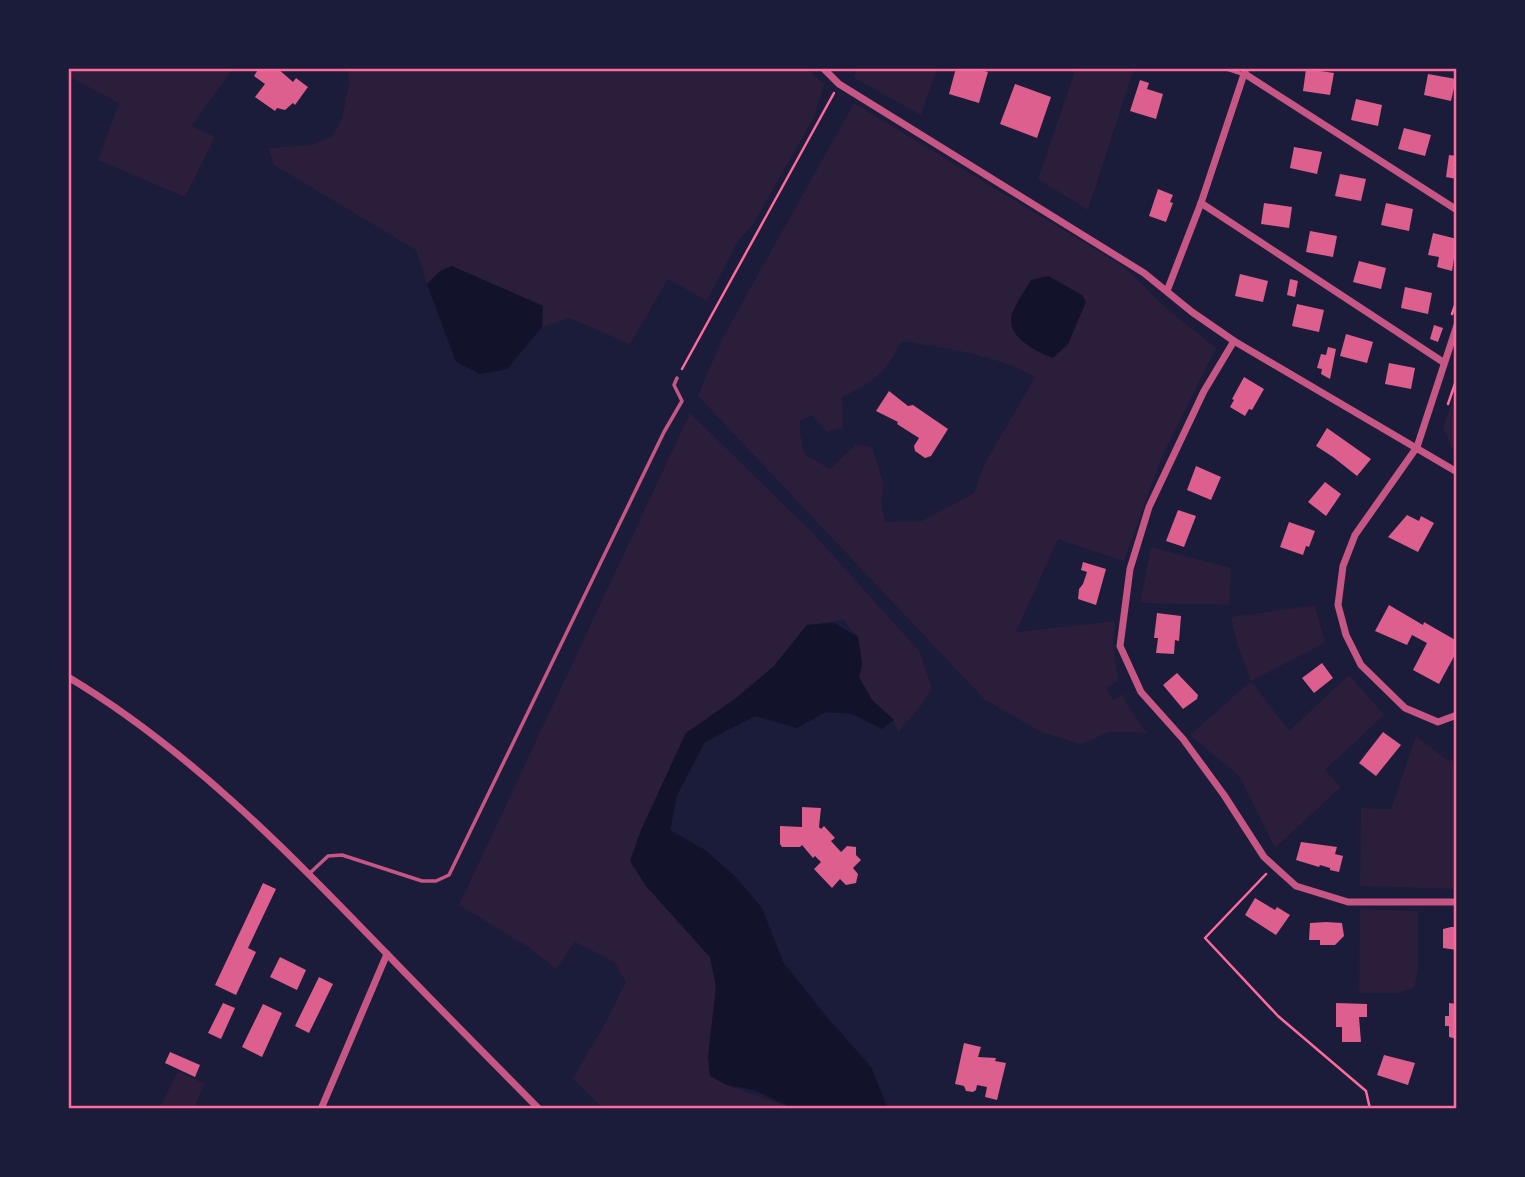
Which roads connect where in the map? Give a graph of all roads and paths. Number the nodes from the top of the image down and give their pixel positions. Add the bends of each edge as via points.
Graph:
1 (823, 68) edge
2 (1224, 68) edge
3 (1246, 71) edge
4 (839, 84) junction
5 (1201, 203) junction
6 (1457, 210) edge
7 (1167, 291) junction
8 (1457, 325) edge
9 (1234, 341) junction
10 (1443, 362) junction
11 (677, 378) joint
12 (1457, 378) edge
13 (1448, 404) dead end
14 (1417, 447) junction
15 (1457, 472) edge
16 (68, 677) edge
17 (1457, 715) edge
18 (1273, 866) junction
19 (310, 873) junction
20 (1457, 902) edge
21 (387, 954) junction
22 (320, 1109) edge
23 (539, 1109) edge
24 (1370, 1109) edge

1 - 4 street
2 - 3 lane
3 - 5 street
3 - 6 street
4 - 7 street via 1144,272
4 - 11 path
5 - 7 street
5 - 10 street
7 - 9 street
8 - 10 street
9 - 14 street
9 - 18 street via 1204,391 1149,507 1130,569 1120,646 1141,692 1183,739
10 - 14 street
11 - 19 lane via 674,385 682,401 449,875 422,881 342,855 328,856
12 - 13 path
14 - 15 street
14 - 17 street via 1355,535 1343,566 1338,604 1361,665 1405,708 1438,722
16 - 19 street via 112,704 200,771
18 - 20 street via 1296,886 1348,902
18 - 24 path via 1205,938 1278,1016 1366,1091
19 - 21 street
21 - 22 street
21 - 23 street

